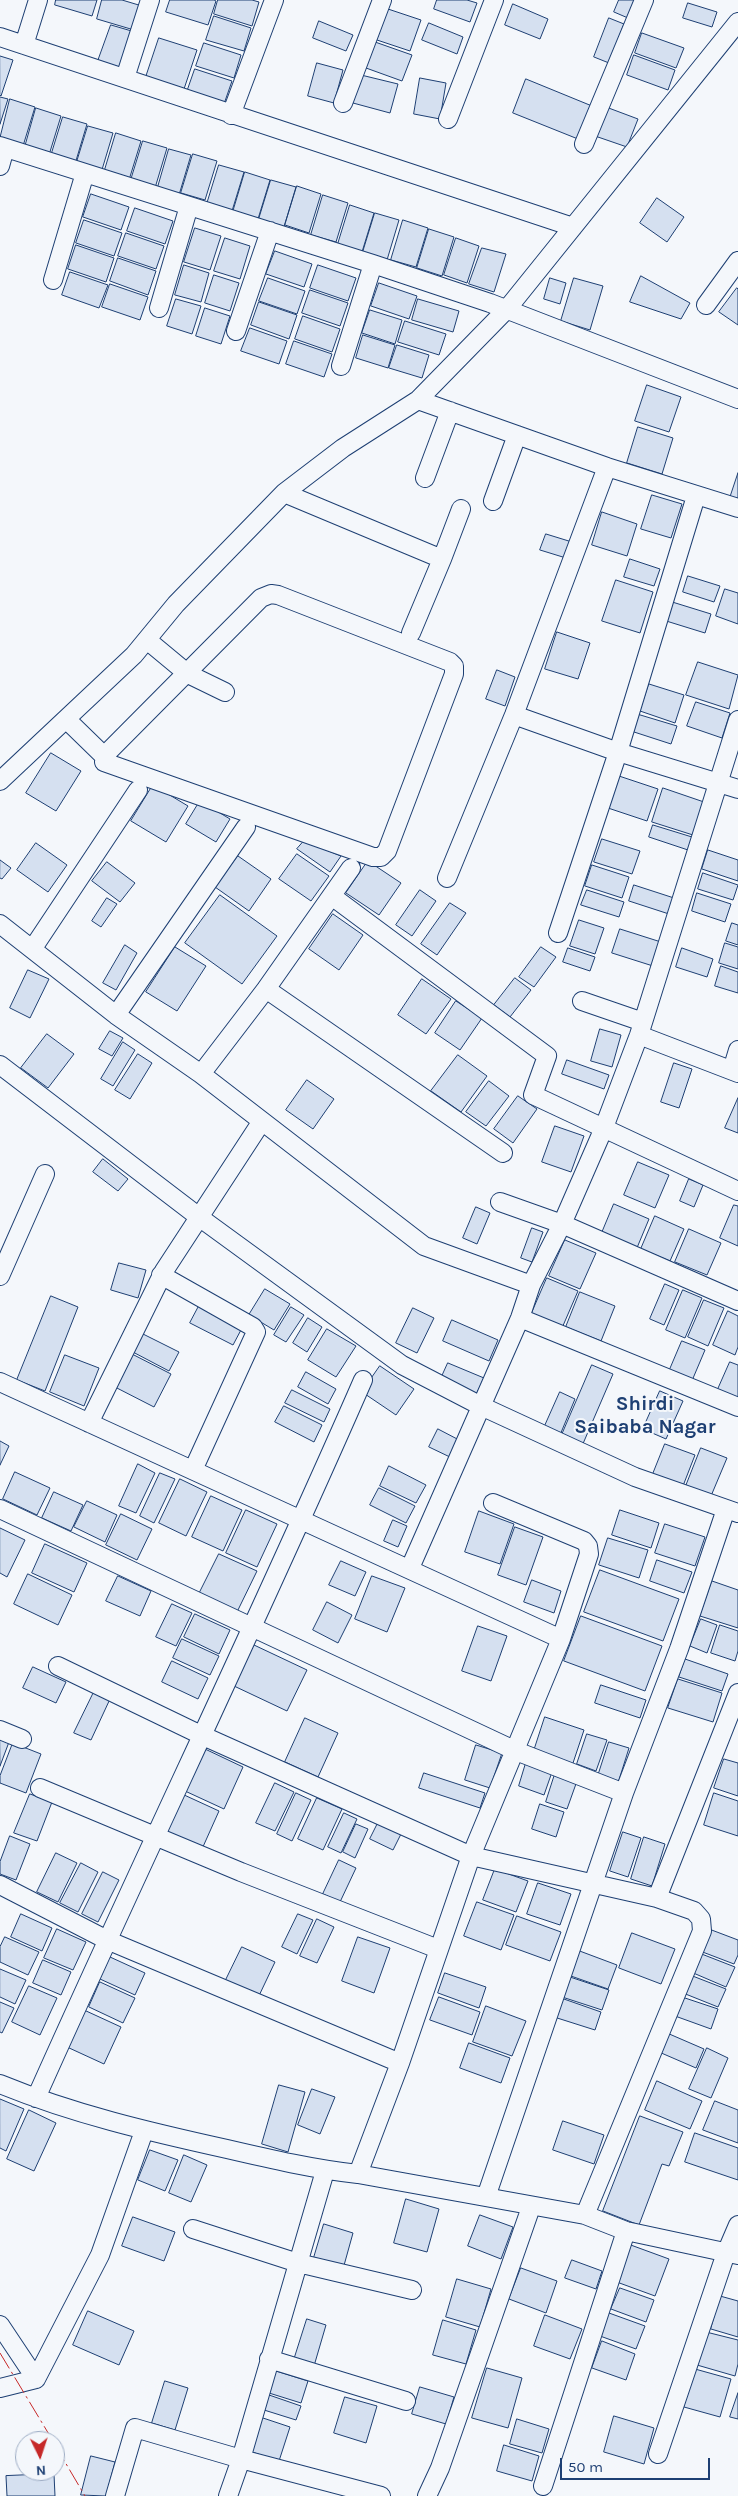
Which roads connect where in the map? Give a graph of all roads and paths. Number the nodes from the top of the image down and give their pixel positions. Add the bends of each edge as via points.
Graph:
1 (38, 0) edge
2 (150, 0) edge
3 (274, 0) edge
4 (382, 0) edge
5 (494, 0) edge
6 (644, 0) edge
7 (738, 22) edge
8 (0, 37) edge
9 (24, 45) junction
10 (125, 78) junction
11 (343, 103) dead end
12 (231, 115) junction
13 (448, 119) dead end
14 (584, 144) dead end
15 (3, 147) edge
16 (0, 166) edge
17 (85, 173) junction
18 (189, 206) junction
19 (573, 227) junction
20 (270, 231) junction
21 (738, 261) edge
22 (373, 264) junction
23 (53, 280) dead end
24 (706, 305) dead end
25 (159, 308) dead end
26 (507, 309) junction
27 (236, 331) dead end
28 (342, 366) dead end
29 (418, 400) junction
30 (738, 400) edge
31 (450, 411) junction
32 (517, 435) junction
33 (607, 467) junction
34 (425, 478) dead end
35 (284, 493) junction
36 (696, 496) junction
37 (492, 501) dead end
38 (738, 508) edge
39 (461, 509) dead end
40 (442, 559) junction
41 (411, 633) dead end
42 (147, 640) junction
43 (188, 674) junction
44 (225, 692) dead end
45 (514, 715) junction
46 (66, 719) junction
47 (738, 720) edge
48 (618, 752) junction
49 (104, 756) junction
50 (0, 781) edge
51 (719, 782) junction
52 (738, 789) edge
53 (138, 790) dead end
54 (246, 827) dead end
55 (351, 868) dead end
56 (447, 878) dead end
57 (333, 897) junction
58 (0, 924) edge
59 (558, 933) dead end
60 (33, 948) junction
61 (266, 989) junction
62 (582, 1001) dead end
63 (116, 1015) junction
64 (641, 1029) junction
65 (738, 1050) edge
66 (0, 1065) edge
67 (735, 1071) edge
68 (201, 1074) junction
69 (262, 1121) junction
70 (603, 1130) junction
71 (503, 1154) dead end
72 (45, 1174) dead end
73 (738, 1191) edge
74 (500, 1202) dead end
75 (199, 1217) junction
76 (562, 1224) junction
77 (161, 1275) junction
78 (0, 1276) edge
79 (531, 1285) junction
80 (738, 1301) edge
81 (520, 1318) junction
82 (363, 1380) dead end
83 (0, 1382) edge
84 (481, 1406) junction
85 (738, 1407) edge
86 (89, 1423) junction
87 (193, 1470) junction
88 (493, 1503) dead end
89 (0, 1509) edge
90 (732, 1511) edge
91 (302, 1520) junction
92 (410, 1568) junction
93 (251, 1627) junction
94 (561, 1639) junction
95 (58, 1666) dead end
96 (738, 1693) edge
97 (0, 1730) edge
98 (201, 1735) junction
99 (22, 1739) dead end
100 (516, 1751) junction
101 (40, 1788) dead end
102 (624, 1793) junction
103 (155, 1836) junction
104 (471, 1856) junction
105 (595, 1882) junction
106 (0, 1885) edge
107 (657, 1898) junction
108 (107, 1940) junction
109 (438, 1949) junction
110 (400, 2063) junction
111 (0, 2084) edge
112 (36, 2098) junction
113 (144, 2131) junction
114 (325, 2170) junction
115 (358, 2174) junction
116 (486, 2197) junction
117 (531, 2207) junction
118 (585, 2215) junction
119 (738, 2225) edge
120 (193, 2229) dead end
121 (626, 2231) junction
122 (732, 2254) edge
123 (298, 2263) junction
124 (412, 2290) dead end
125 (0, 2325) edge
126 (269, 2359) junction
127 (36, 2379) junction
128 (0, 2388) edge
129 (406, 2401) dead end
130 (658, 2454) dead end
131 (241, 2459) junction
132 (543, 2486) dead end
133 (115, 2496) edge
134 (228, 2496) edge
135 (381, 2496) edge
136 (427, 2496) edge

1 - 9 street
2 - 10 street
3 - 12 street
4 - 11 street
5 - 13 street
6 - 14 street
7 - 19 street
8 - 9 street
9 - 10 street
10 - 12 street
12 - 19 street
15 - 16 street
15 - 17 street
17 - 18 street
17 - 23 street
18 - 20 street
18 - 25 street
19 - 26 street
20 - 22 street
20 - 27 street
21 - 24 street
22 - 26 street
22 - 28 street
26 - 29 street
26 - 30 street
29 - 31 street
29 - 35 street via 343,448
31 - 32 street
31 - 34 street
32 - 33 street
32 - 37 street
33 - 36 street
33 - 45 street
35 - 40 street
35 - 42 street via 176,604
36 - 38 street
36 - 48 street
39 - 40 street
40 - 41 street
42 - 43 street
42 - 46 street
43 - 44 street
43 - 49 street
43 - 49 street via 261,598 270,594 278,594 450,662 454,666 454,674 387,851 373,857 106,764
45 - 48 street
45 - 56 street
46 - 49 street
46 - 50 street
47 - 51 street
48 - 51 street
48 - 59 street
51 - 52 street
51 - 64 street
53 - 60 street
54 - 63 street
55 - 57 street
57 - 61 street
57 - 70 street via 547,1056 532,1095
58 - 60 street
60 - 63 street
61 - 68 street
61 - 71 street
62 - 64 street
63 - 68 street
64 - 67 street
64 - 70 street
65 - 67 street
66 - 75 street
68 - 69 street
69 - 75 street
69 - 79 street via 424,1246
70 - 73 street
70 - 76 street
72 - 78 street
74 - 76 street
75 - 77 street
75 - 84 street via 402,1365
76 - 79 street
76 - 80 street
77 - 86 street
77 - 87 street via 256,1332
79 - 81 street
81 - 84 street
81 - 85 street
82 - 91 street
83 - 86 street
84 - 90 street via 635,1476
84 - 92 street
86 - 87 street
87 - 91 street
88 - 94 street via 584,1541 588,1546 589,1554
89 - 93 street
90 - 102 street
91 - 92 street
91 - 93 street
92 - 94 street
93 - 98 street
93 - 100 street
94 - 100 street
95 - 98 street
96 - 107 street
97 - 99 street
98 - 103 street
98 - 104 street
100 - 102 street
100 - 104 street
101 - 103 street
102 - 105 street
103 - 108 street
103 - 109 street
104 - 105 street
104 - 109 street
105 - 107 street
105 - 116 street
106 - 108 street
107 - 118 street via 694,1911 702,1919 702,1931
108 - 110 street
108 - 112 street
109 - 110 street
110 - 115 street
111 - 112 street
112 - 113 street
113 - 114 street
113 - 127 street via 100,2255
114 - 115 street
114 - 123 street
115 - 116 street
116 - 117 street
117 - 118 street
117 - 136 street via 440,2468
118 - 121 street
119 - 122 street
120 - 123 street
121 - 122 street
121 - 132 street
122 - 130 street
123 - 124 street
123 - 126 street
125 - 127 street
126 - 129 street
126 - 131 street
127 - 128 street
131 - 133 street via 136,2428
131 - 134 street
131 - 135 street

